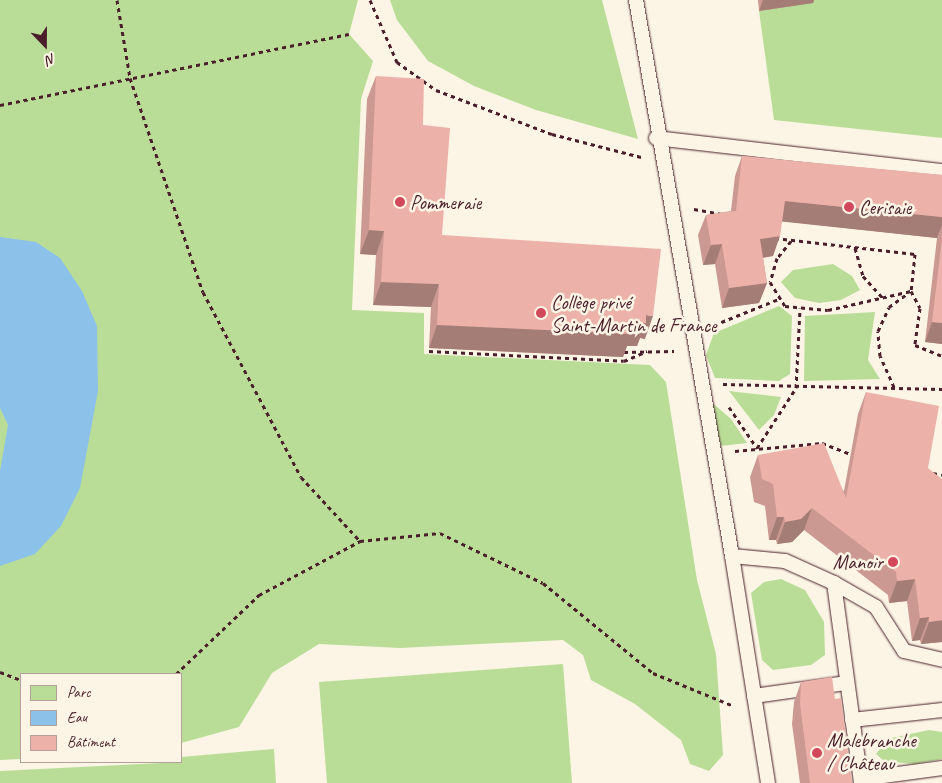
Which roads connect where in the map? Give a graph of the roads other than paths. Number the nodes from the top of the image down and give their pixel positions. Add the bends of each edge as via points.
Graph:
1 (636, 0) edge
2 (656, 138) junction
3 (942, 171) edge
4 (732, 556) junction
5 (834, 583) junction
6 (942, 660) edge
7 (847, 683) junction
8 (754, 696) junction
9 (942, 710) edge
10 (852, 720) junction
11 (942, 768) edge
12 (861, 781) edge
13 (768, 783) edge

1 - 2 lane
2 - 3 lane
2 - 4 lane
4 - 5 lane via 785,561
4 - 8 lane
5 - 6 lane via 876,607 904,651
5 - 7 lane
7 - 8 lane
7 - 10 lane
8 - 13 lane
9 - 10 lane
10 - 12 lane
11 - 12 lane

